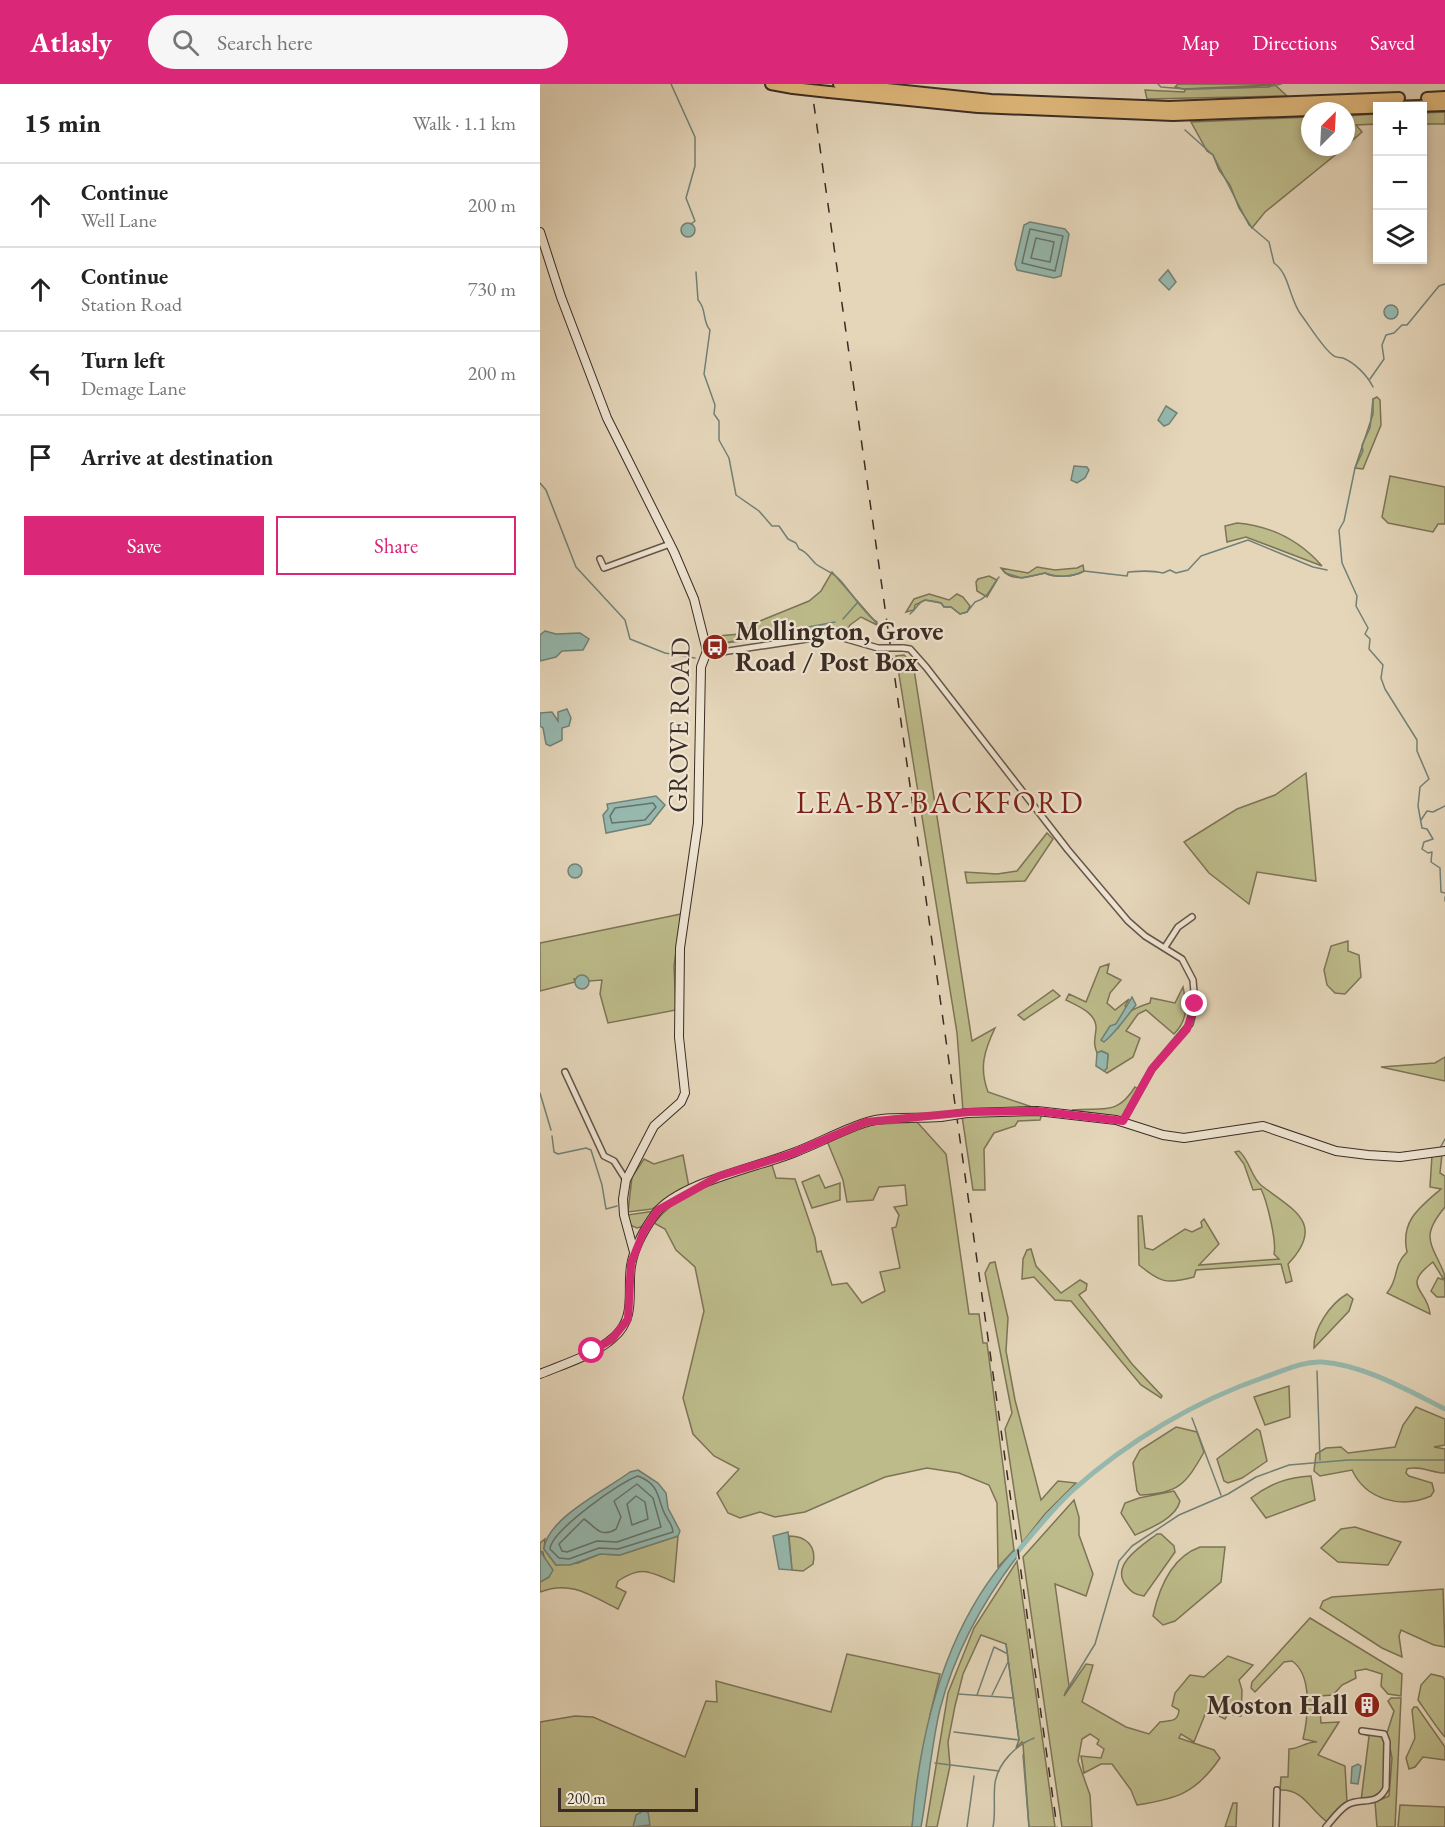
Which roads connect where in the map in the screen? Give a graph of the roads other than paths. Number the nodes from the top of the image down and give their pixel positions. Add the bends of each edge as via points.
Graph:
1 (771, 84) edge
2 (839, 84) edge
3 (1444, 101) edge
4 (540, 232) edge
5 (670, 544) junction
6 (600, 559) dead end
7 (707, 651) junction
8 (1192, 917) dead end
9 (1165, 947) junction
10 (565, 1072) dead end
11 (1123, 1121) junction
12 (1445, 1151) edge
13 (626, 1180) junction
14 (628, 1231) junction
15 (644, 1231) junction
16 (634, 1252) junction
17 (540, 1374) edge
18 (1362, 1731) dead end
19 (1277, 1790) dead end
20 (1276, 1827) edge
21 (1326, 1827) edge

1 - 3 highway, bridge via 978,107 1173,115
2 - 3 highway via 991,100 1169,107
4 - 5 street, GROVE ROAD via 608,418
5 - 6 street via 604,568
5 - 7 street, GROVE ROAD via 694,599
7 - 9 street, bridge via 833,636 878,648 910,650 1128,921
7 - 13 street, GROVE ROAD via 701,667 698,823 680,948 679,1037 685,1093 681,1102 654,1126
8 - 9 street via 1178,927
9 - 11 street via 1182,959 1193,980 1195,1004 1187,1029 1152,1069
10 - 13 street via 604,1156 614,1161
11 - 12 street via 1184,1138 1263,1126 1336,1151 1400,1157
11 - 15 street, bridge via 1037,1111 866,1122 791,1154 719,1176 658,1210
13 - 14 street, GROVE ROAD via 623,1199
14 - 15 street
14 - 16 street, GROVE ROAD
15 - 16 street
16 - 17 street via 629,1316 621,1330 592,1351
18 - 21 street via 1384,1734 1386,1788 1374,1801 1345,1806
19 - 20 street

